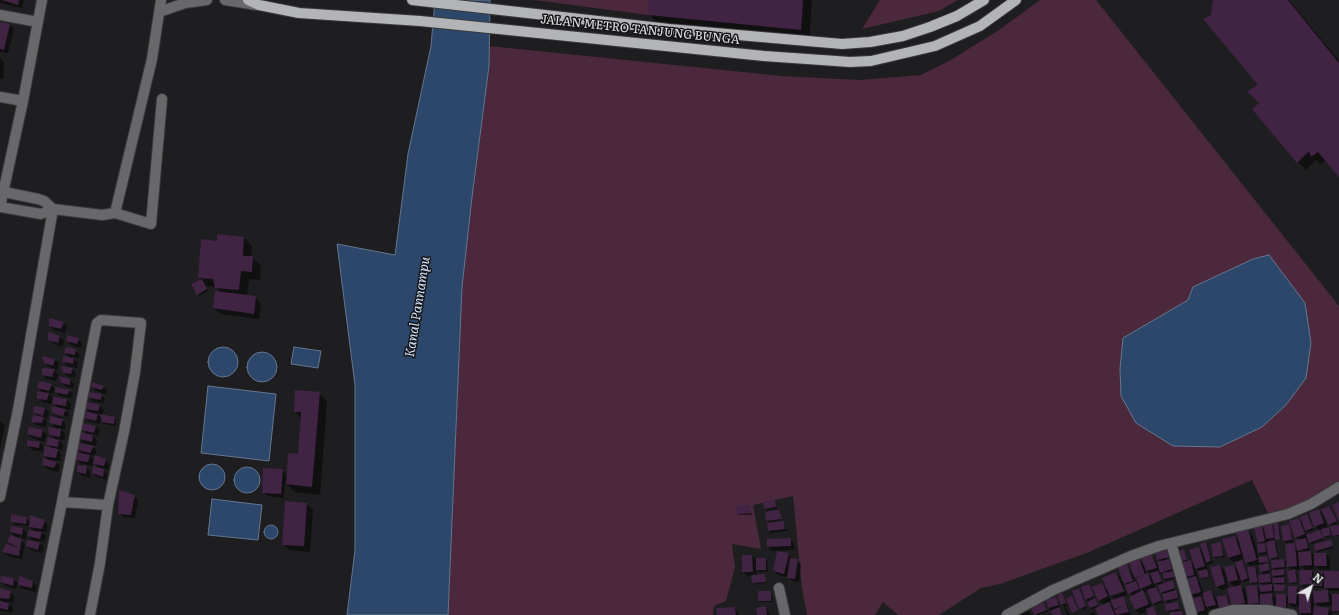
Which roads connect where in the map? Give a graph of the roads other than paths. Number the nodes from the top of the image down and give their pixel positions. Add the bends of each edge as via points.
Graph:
1 (42, 0) edge
2 (161, 0) edge
3 (207, 0) edge
4 (226, 0) edge
5 (248, 0) edge
6 (417, 0) edge
7 (984, 0) edge
8 (1016, 0) edge
9 (259, 5) junction
10 (159, 12) junction
11 (0, 15) edge
12 (38, 22) junction
13 (0, 97) edge
14 (162, 100) dead end
15 (24, 102) junction
16 (2, 192) edge
17 (0, 207) edge
18 (53, 209) junction
19 (115, 213) junction
20 (1339, 487) edge
21 (0, 497) edge
22 (62, 502) junction
23 (108, 505) junction
24 (1171, 543) junction
25 (779, 588) dead end
26 (1234, 613) edge
27 (39, 615) edge
28 (90, 615) edge
29 (785, 615) edge
30 (1007, 615) edge
31 (1192, 615) edge
32 (1214, 615) edge
33 (1292, 615) edge

1 - 12 street
2 - 10 street
3 - 10 street via 185,3
4 - 9 street
5 - 9 main road, JALAN METRO TANJUNG BUNGA
6 - 7 main road, JALAN METRO TANJUNG BUNGA via 669,29 842,44 902,36 956,16
8 - 9 main road, JALAN METRO TANJUNG BUNGA via 980,26 935,46 871,61 850,62 764,56 495,28 299,13
10 - 19 street via 152,60
11 - 12 street
12 - 15 street
13 - 15 street
14 - 19 street via 151,224
15 - 16 street
16 - 17 street
16 - 18 street via 44,201
17 - 18 street via 41,214
18 - 19 street via 102,215
18 - 21 street
20 - 24 street via 1288,514
22 - 23 street
22 - 23 street via 97,323 104,320 141,323 135,372
22 - 27 street
23 - 28 street
24 - 30 street via 1131,556 1053,590
24 - 31 street
25 - 29 street
26 - 32 street
26 - 33 street via 1267,610

